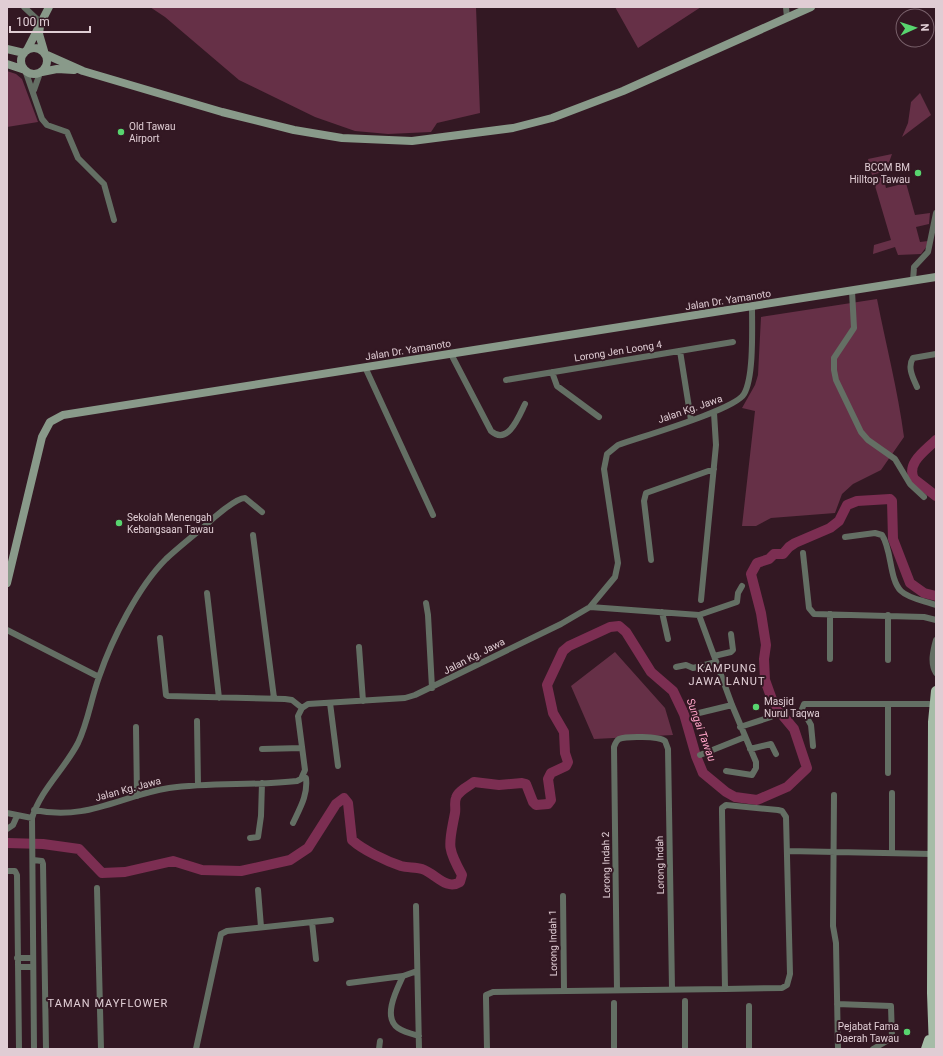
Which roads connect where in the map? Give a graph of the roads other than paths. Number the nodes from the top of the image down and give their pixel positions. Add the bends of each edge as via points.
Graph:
1 (24, 7) edge
2 (49, 7) edge
3 (786, 7) edge
4 (811, 7) edge
5 (787, 18) junction
6 (41, 24) junction
7 (7, 49) edge
8 (25, 52) junction
9 (45, 53) junction
10 (7, 64) edge
11 (25, 70) junction
12 (41, 72) junction
13 (83, 72) junction
14 (34, 94) junction
15 (936, 213) edge
16 (114, 220) dead end
17 (936, 278) edge
18 (913, 281) junction
19 (852, 291) junction
20 (752, 306) junction
21 (733, 342) dead end
22 (680, 352) junction
23 (451, 354) junction
24 (936, 354) edge
25 (364, 367) junction
26 (552, 372) junction
27 (506, 380) dead end
28 (917, 387) dead end
29 (525, 404) dead end
30 (714, 413) junction
31 (599, 417) dead end
32 (691, 420) junction
33 (714, 469) junction
34 (924, 497) dead end
35 (262, 512) dead end
36 (433, 515) dead end
37 (252, 534) dead end
38 (845, 538) dead end
39 (803, 553) dead end
40 (651, 560) dead end
41 (8, 570) edge
42 (7, 583) edge
43 (742, 586) dead end
44 (207, 593) dead end
45 (701, 600) dead end
46 (426, 604) dead end
47 (936, 605) edge
48 (590, 607) junction
49 (662, 612) junction
50 (830, 614) junction
51 (700, 615) junction
52 (888, 616) junction
53 (936, 620) edge
54 (7, 630) edge
55 (7, 634) edge
56 (731, 634) dead end
57 (160, 638) dead end
58 (668, 639) dead end
59 (936, 640) edge
60 (29, 642) junction
61 (360, 647) dead end
62 (714, 656) junction
63 (830, 658) dead end
64 (888, 660) dead end
65 (716, 662) junction
66 (676, 667) dead end
67 (936, 674) edge
68 (99, 678) junction
69 (432, 688) junction
70 (936, 691) edge
71 (219, 698) junction
72 (274, 698) junction
73 (363, 701) junction
74 (330, 703) junction
75 (888, 704) junction
76 (934, 704) junction
77 (732, 705) junction
78 (302, 708) junction
79 (698, 713) dead end
80 (771, 717) dead end
81 (197, 721) dead end
82 (136, 727) dead end
83 (740, 727) junction
84 (744, 737) junction
85 (934, 739) edge
86 (617, 741) joint
87 (813, 746) dead end
88 (302, 748) junction
89 (262, 749) dead end
90 (750, 749) junction
91 (776, 754) dead end
92 (700, 755) dead end
93 (338, 766) dead end
94 (726, 771) dead end
95 (888, 772) dead end
96 (303, 776) junction
97 (262, 783) junction
98 (198, 785) junction
99 (892, 793) dead end
100 (834, 795) dead end
101 (137, 796) junction
102 (34, 810) junction
103 (7, 813) edge
104 (17, 816) junction
105 (32, 818) junction
106 (293, 823) dead end
107 (934, 823) edge
108 (7, 829) edge
109 (250, 838) dead end
110 (788, 851) junction
111 (833, 852) junction
112 (892, 853) junction
113 (932, 854) junction
114 (33, 860) junction
115 (7, 871) edge
116 (97, 888) dead end
117 (258, 890) dead end
118 (563, 896) dead end
119 (416, 906) dead end
120 (331, 920) dead end
121 (312, 922) junction
122 (44, 923) junction
123 (33, 924) junction
124 (934, 925) edge
125 (261, 927) junction
126 (17, 958) junction
127 (33, 958) junction
128 (316, 959) dead end
129 (18, 967) junction
130 (33, 967) junction
131 (417, 971) junction
132 (403, 976) junction
133 (349, 983) dead end
134 (672, 989) junction
135 (725, 989) junction
136 (564, 990) junction
137 (617, 990) junction
138 (685, 1001) dead end
139 (614, 1003) dead end
140 (837, 1004) junction
141 (749, 1006) dead end
142 (419, 1036) junction
143 (380, 1041) dead end
144 (929, 1047) edge
145 (19, 1049) edge
146 (34, 1049) edge
147 (46, 1049) edge
148 (101, 1049) edge
149 (196, 1049) edge
150 (380, 1049) edge
151 (419, 1049) edge
152 (487, 1049) edge
153 (614, 1049) edge
154 (685, 1049) edge
155 (749, 1049) edge
156 (838, 1049) edge
157 (872, 1049) edge

1 - 6 street
2 - 6 street
3 - 5 street
4 - 5 street
5 - 13 street via 623,91 552,118 513,128 412,141 342,138 294,130
6 - 8 street
6 - 9 street via 40,34
7 - 8 street
8 - 9 street via 34,47
8 - 11 street via 21,62
9 - 12 street via 47,64
9 - 13 street
10 - 11 street
11 - 12 street via 32,74
11 - 14 street
12 - 13 street via 57,69
12 - 14 street
14 - 16 street via 44,122 69,134 78,158 104,184
15 - 18 street via 931,244 928,252 914,267
17 - 18 street, Jalan Dr. Yamanoto
18 - 19 street, Jalan Dr. Yamanoto
19 - 20 street, Jalan Dr. Yamanoto
19 - 34 street via 854,328 834,358 836,380 861,432 895,459 910,484
20 - 23 street, Jalan Dr. Yamanoto
20 - 30 street, Jalan Kg. Jawa via 751,359 747,388 740,399
21 - 22 street, Lorong Jen Loong 4
22 - 26 street, Lorong Jen Loong 4
22 - 32 street
23 - 25 street, Jalan Dr. Yamanoto
23 - 29 street via 491,432 495,435 512,430
24 - 28 street via 913,358 911,361 911,372
25 - 36 street
25 - 41 street, Jalan Dr. Yamanoto via 72,413 56,418 46,428 42,437
26 - 27 street, Lorong Jen Loong 4
26 - 31 street via 556,386
30 - 32 street, Jalan Kg. Jawa
30 - 33 street
32 - 48 street, Jalan Kg. Jawa via 618,445 607,454 605,480 618,563 617,572
33 - 40 street via 646,493 644,501
33 - 45 street
35 - 68 street via 245,498 240,499 166,558 148,580 116,634
37 - 72 street
38 - 47 street via 875,533 882,535 901,591
39 - 50 street via 809,608 814,614
41 - 42 street, Jalan Dr. Yamanoto
43 - 51 street via 737,602
44 - 71 street
46 - 69 street
48 - 49 street via 632,612
48 - 69 street, Jalan Kg. Jawa via 573,618
49 - 51 street
49 - 58 street
50 - 52 street
50 - 63 street
51 - 62 street
52 - 53 street
52 - 64 street
54 - 60 street
55 - 60 street
56 - 62 street via 733,650
57 - 71 street via 166,695 171,698
59 - 67 street via 932,653
60 - 68 street
61 - 73 street
62 - 65 street
65 - 66 street via 693,668 686,665
65 - 77 street
68 - 102 street via 78,743 39,798
69 - 73 street, Jalan Kg. Jawa via 405,698
70 - 76 main road
71 - 72 street
72 - 78 street via 292,700
73 - 74 street, Jalan Kg. Jawa
74 - 78 street, Jalan Kg. Jawa via 308,704
74 - 93 street
75 - 76 street
75 - 87 street via 804,704 803,712 811,725
75 - 95 street
76 - 85 main road
77 - 79 street
77 - 83 street
78 - 88 street via 298,716
80 - 83 street
81 - 98 street
82 - 101 street
83 - 84 street
84 - 90 street
84 - 92 street
85 - 107 main road
86 - 134 street, Lorong Indah via 623,738 656,737 665,741 668,749
86 - 137 street, Lorong Indah 2 via 614,747
88 - 89 street
88 - 96 street via 305,770
90 - 91 street via 771,744
90 - 94 street via 756,762 752,775
96 - 97 street, Jalan Kg. Jawa via 297,781
96 - 106 street via 307,785 305,798
97 - 98 street, Jalan Kg. Jawa
97 - 109 street via 258,838
98 - 101 street, Jalan Kg. Jawa via 169,788
99 - 112 street
100 - 111 street
101 - 102 street, Jalan Kg. Jawa via 74,813
102 - 105 street
103 - 104 street
104 - 105 street
104 - 108 street via 13,825
105 - 114 street
107 - 113 main road
110 - 111 street
110 - 135 street via 787,985 782,988
110 - 135 street via 786,816 782,811 729,805 722,808
111 - 112 street
111 - 140 street
112 - 113 street
113 - 124 main road
114 - 122 street via 42,861 43,864
114 - 123 street
115 - 126 street via 15,871 18,875
116 - 148 street
117 - 125 street
118 - 136 street, Lorong Indah 1
119 - 131 street
120 - 121 street
121 - 125 street
121 - 128 street
122 - 123 street
122 - 147 street
123 - 127 street
124 - 144 main road via 934,1025
125 - 149 street via 227,931 222,934
126 - 127 street
126 - 129 street
127 - 130 street
129 - 130 street
129 - 145 street
130 - 146 street
131 - 132 street
131 - 142 street
132 - 133 street
132 - 142 street via 394,998 393,1022 398,1028
134 - 135 street
134 - 137 street
136 - 137 street
136 - 152 street via 489,993 486,998
138 - 154 street
139 - 153 street
140 - 156 street
140 - 157 street via 891,1006 892,1038
141 - 155 street
142 - 151 street
143 - 150 street

